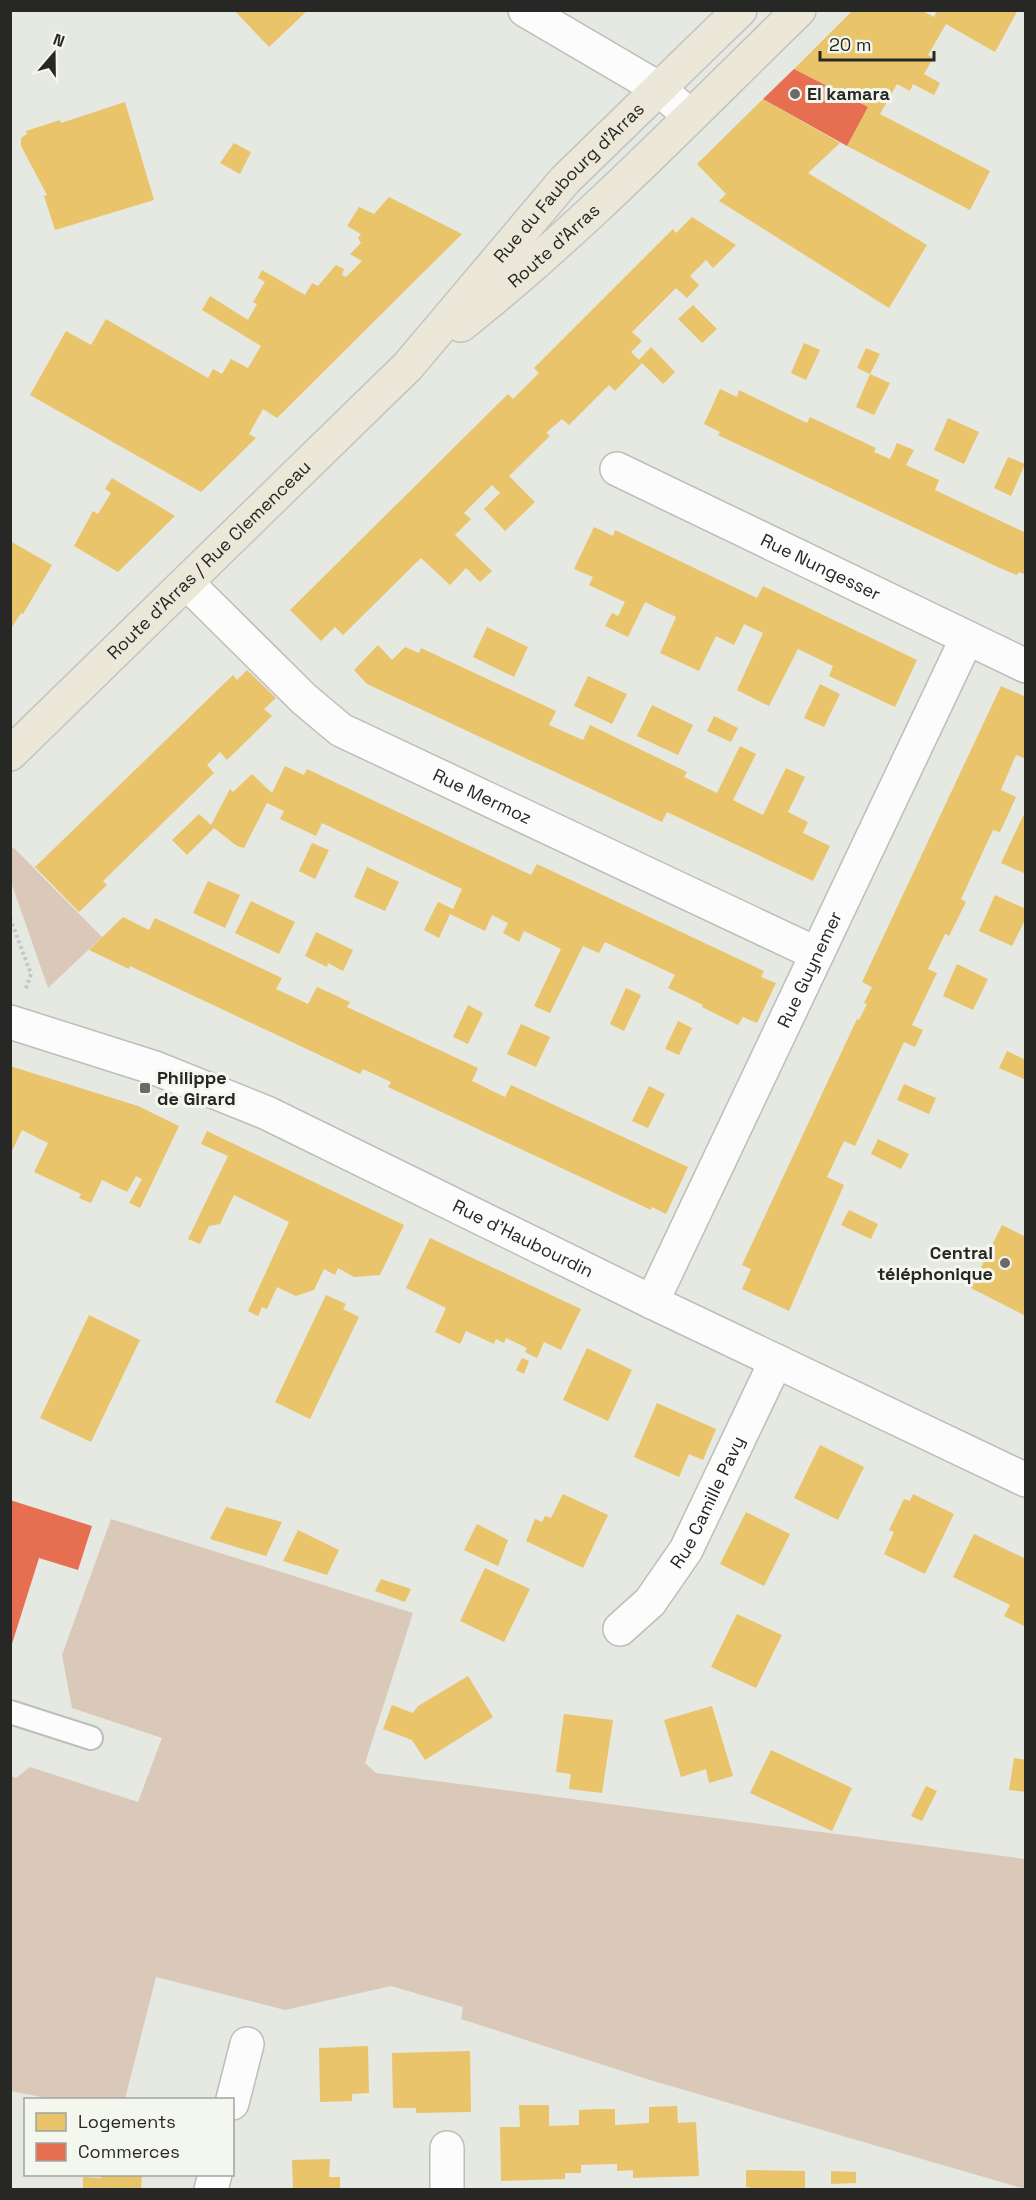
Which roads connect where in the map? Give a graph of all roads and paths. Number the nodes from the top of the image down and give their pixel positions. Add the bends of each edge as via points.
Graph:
1 (525, 10) edge
2 (740, 10) edge
3 (799, 10) edge
4 (658, 88) junction
5 (690, 116) junction
6 (408, 366) junction
7 (617, 470) dead end
8 (187, 583) junction
9 (967, 638) junction
10 (1026, 666) edge
11 (10, 754) edge
12 (10, 918) edge
13 (817, 954) junction
14 (28, 984) dead end
15 (10, 1022) edge
16 (652, 1302) junction
17 (776, 1361) junction
18 (1026, 1480) edge
19 (620, 1629) dead end
20 (10, 1712) edge
21 (91, 1738) dead end
22 (247, 2044) dead end
23 (233, 2098) edge
24 (447, 2148) dead end
25 (447, 2190) edge

1 - 4 street
2 - 4 main road, Rue du Faubourg d'Arras
3 - 5 main road, Route d'Arras
4 - 5 street
4 - 6 main road, Rue du Faubourg d'Arras via 565,180
5 - 6 main road, Route d'Arras via 533,266
6 - 8 main road, Route d'Arras / Rue Clemenceau
7 - 9 street, Rue Nungesser
8 - 11 main road, Route d'Arras / Rue Clemenceau
8 - 13 street, Rue Mermoz via 304,699 341,730
9 - 10 street, Rue Nungesser
9 - 13 street, Rue Guynemer
12 - 14 path via 31,974
13 - 16 street, Rue Guynemer
15 - 16 street, Rue d'Haubourdin via 215,1090
16 - 17 street, Rue d'Haubourdin
17 - 18 street, Rue d'Haubourdin
17 - 19 street, Rue Camille Pavy via 686,1550 650,1602
20 - 21 lane
22 - 23 street
24 - 25 street

